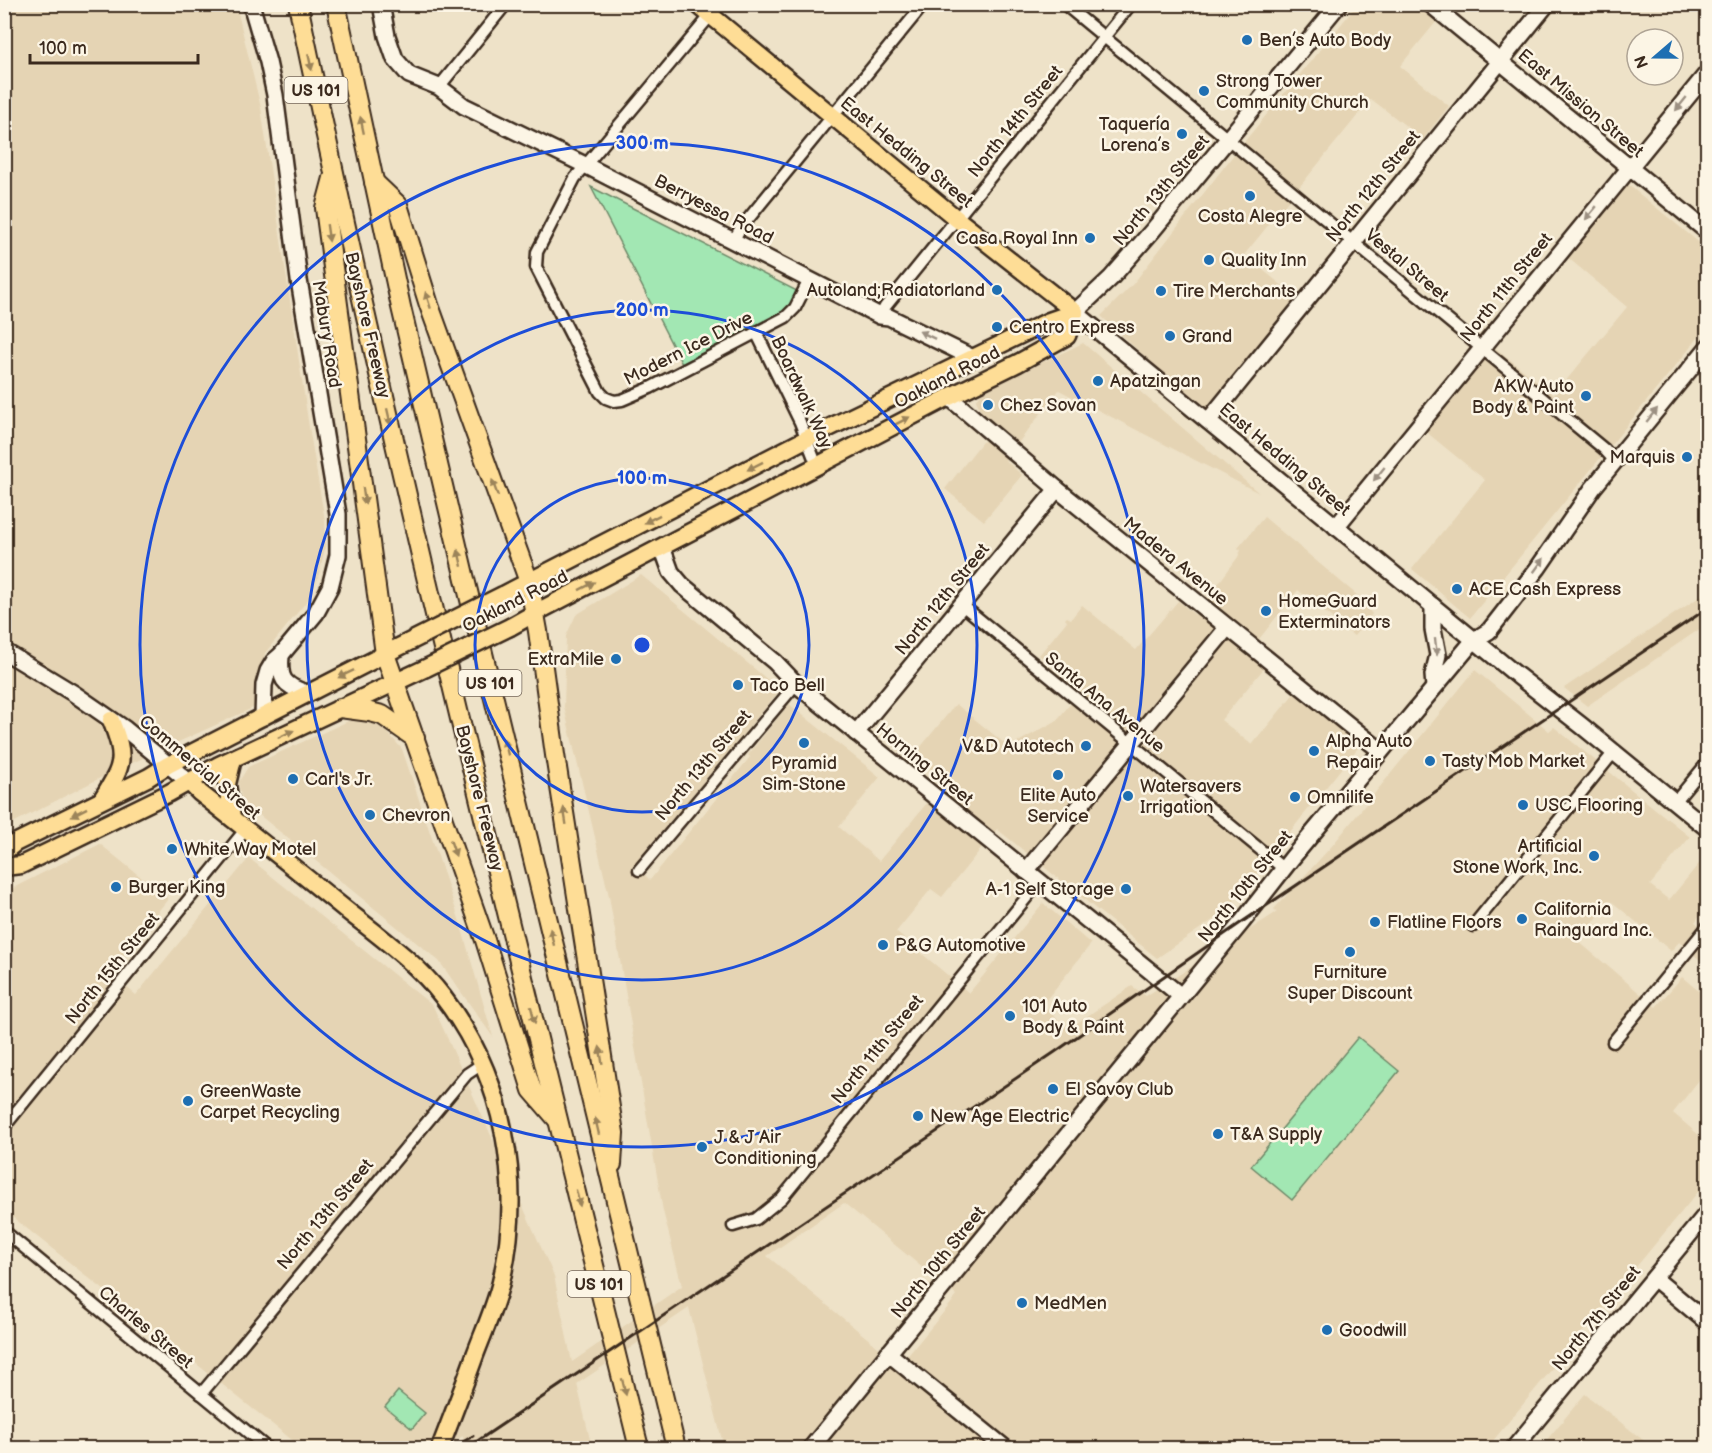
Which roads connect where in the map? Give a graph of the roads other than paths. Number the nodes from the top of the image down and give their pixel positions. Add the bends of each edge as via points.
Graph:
1 (251, 4) edge
2 (298, 4) edge
3 (336, 4) edge
4 (381, 4) edge
5 (506, 4) edge
6 (924, 4) edge
7 (1064, 4) edge
8 (1131, 4) edge
9 (1339, 4) edge
10 (1430, 4) edge
11 (1547, 4) edge
12 (709, 8) edge
13 (1104, 38) junction
14 (1500, 62) junction
15 (1707, 72) edge
16 (439, 87) junction
17 (833, 116) junction
18 (1229, 139) junction
19 (585, 165) junction
20 (1629, 169) junction
21 (334, 176) junction
22 (374, 182) junction
23 (957, 219) junction
24 (1707, 232) edge
25 (733, 241) junction
26 (1353, 241) junction
27 (809, 280) junction
28 (1075, 312) junction
29 (880, 316) junction
30 (756, 332) junction
31 (1707, 347) edge
32 (1481, 348) junction
33 (973, 358) junction
34 (949, 397) junction
35 (1208, 421) junction
36 (806, 439) junction
37 (1615, 461) junction
38 (817, 466) junction
39 (1057, 489) junction
40 (1336, 527) junction
41 (662, 547) junction
42 (529, 582) junction
43 (962, 605) junction
44 (1433, 606) junction
45 (535, 612) junction
46 (1227, 628) junction
47 (1474, 640) junction
48 (4, 651) edge
49 (391, 651) junction
50 (281, 655) junction
51 (400, 680) junction
52 (796, 684) junction
53 (1434, 687) junction
54 (306, 693) junction
55 (340, 708) junction
56 (263, 717) junction
57 (111, 720) junction
58 (856, 733) junction
59 (415, 738) junction
60 (1132, 746) junction
61 (1381, 752) junction
62 (1614, 752) junction
63 (233, 759) junction
64 (1707, 762) edge
65 (168, 765) junction
66 (189, 782) junction
67 (101, 800) junction
68 (1675, 802) junction
69 (232, 818) junction
70 (1707, 829) edge
71 (245, 830) junction
72 (4, 852) edge
73 (4, 867) edge
74 (1284, 869) junction
75 (639, 870) dead end
76 (1026, 871) junction
77 (1040, 881) junction
78 (1473, 926) dead end
79 (1707, 926) edge
80 (1181, 996) junction
81 (1613, 1042) dead end
82 (482, 1064) junction
83 (559, 1120) junction
84 (4, 1127) edge
85 (611, 1183) junction
86 (1707, 1212) edge
87 (733, 1226) dead end
88 (4, 1231) edge
89 (1654, 1278) junction
90 (1707, 1323) edge
91 (888, 1353) junction
92 (201, 1394) junction
93 (267, 1449) edge
94 (440, 1449) edge
95 (639, 1449) edge
96 (676, 1449) edge
97 (811, 1449) edge
98 (1005, 1449) edge
99 (1514, 1449) edge

1 - 50 street, Mabury Road via 275,95 298,280 338,514 338,555 330,588 316,613
2 -> 21 highway, Bayshore Freeway / US 101
22 -> 3 highway, Bayshore Freeway / US 101
4 - 16 street, Berryessa Road via 395,59 409,75
5 - 16 street
6 - 17 street
7 - 13 street, Vestal Street
8 - 13 street, North 14th Street
9 - 18 street, North 13th Street
10 - 14 street, East Mission Street
11 - 14 street, North 12th Street
12 - 17 main road, East Hedding Street
12 - 19 street
13 - 18 street, Vestal Street
13 - 23 street, North 14th Street
14 - 20 street, East Mission Street
14 - 26 street, North 12th Street
15 -> 20 street, North 11th Street
16 - 19 street, Berryessa Road via 464,106
17 - 23 main road, East Hedding Street
17 - 25 street
18 - 26 street, Vestal Street
18 - 28 street, North 13th Street via 1111,278
19 - 25 street, Berryessa Road
19 - 30 street, Modern Ice Drive via 537,252 536,267 606,398 622,400 650,388
20 - 24 street, East Mission Street
20 -> 32 street, North 11th Street
21 -> 49 highway via 325,208
21 -> 83 highway, Bayshore Freeway / US 101 via 434,610
42 -> 22 highway via 433,315 398,205
85 -> 22 highway, Bayshore Freeway / US 101
23 - 28 main road, East Hedding Street
23 - 29 street, North 14th Street
25 - 27 street, Berryessa Road
26 - 32 street, Vestal Street
26 - 35 street, North 12th Street
27 - 29 street, Berryessa Road
27 - 30 street, Modern Ice Drive via 786,317
28 - 33 main road, Oakland Road
28 - 34 main road, Oakland Road via 1067,336
28 - 35 street, East Hedding Street
33 -> 29 street, Berryessa Road
30 - 36 street, Boardwalk Way
37 -> 31 street, North 10th Street
32 - 37 street, Vestal Street
32 -> 40 street, North 11th Street
33 - 36 main road, Oakland Road
38 -> 34 main road, Oakland Road
34 - 39 street, Madera Avenue
35 - 40 street, East Hedding Street
36 - 38 street, Boardwalk Way
36 -> 42 main road, Oakland Road
47 -> 37 street, North 10th Street via 1488,631 1538,568
38 - 41 main road, Oakland Road
39 - 43 street, North 12th Street
39 - 46 street, Madera Avenue
40 - 44 street, East Hedding Street
45 -> 41 main road, Oakland Road
41 - 52 street, Horning Street via 671,572 682,585
42 - 45 highway
42 - 49 main road, Oakland Road, bridge
43 - 58 street, North 12th Street
43 - 60 street, Santa Ana Avenue
44 - 47 street, East Hedding Street
44 -> 53 street via 1438,647
45 - 51 main road, Oakland Road, bridge
85 -> 45 highway via 614,1133
46 - 60 street
46 - 61 street, Madera Avenue
47 - 53 street, North 10th Street
47 - 62 street, East Hedding Street
48 - 57 street, Commercial Street
49 - 51 highway
49 -> 54 main road, Oakland Road
50 - 54 street via 280,669 286,683
50 - 56 street, Mabury Road via 268,671
51 - 55 main road, Oakland Road
51 - 59 highway
52 - 58 street, Horning Street
52 - 75 street, North 13th Street
53 - 61 street, North 10th Street
54 - 56 main road, Oakland Road
55 - 59 highway via 382,715
63 -> 55 main road, Oakland Road
56 - 65 main road, Oakland Road
57 - 65 street, Commercial Street
57 - 67 main road via 121,760 116,777
58 - 76 street, Horning Street
59 -> 83 highway via 532,1090
60 - 74 street, Santa Ana Avenue
60 - 76 street
61 - 74 street, North 10th Street
62 - 68 street, East Hedding Street
62 - 78 street
63 - 66 main road, Oakland Road
63 - 69 main road via 227,784
64 - 68 street
65 - 66 street, Commercial Street
65 - 67 main road, Oakland Road
66 - 69 main road, Commercial Street
66 - 73 main road, Oakland Road via 21,865
67 -> 72 main road, Oakland Road
68 - 70 street, East Hedding Street
69 - 71 main road, Commercial Street
71 - 82 main road, Commercial Street via 413,965 443,996
71 - 84 street, North 15th Street
74 - 80 street, North 10th Street
76 - 77 street, Horning Street
77 - 80 street, Horning Street
77 - 87 street, North 11th Street via 782,1198 756,1219
79 - 81 street
80 - 91 street, North 10th Street
82 - 92 street, North 13th Street via 467,1074
82 - 94 main road, Commercial Street via 507,1145 511,1218 501,1282
83 -> 95 highway, Bayshore Freeway / US 101
85 - 96 highway, Bayshore Freeway / US 101
86 - 89 street, North 7th Street
88 - 92 street, Charles Street
89 - 90 street
89 - 99 street, North 7th Street
91 - 97 street, North 10th Street
91 - 98 street
92 - 93 street, Charles Street

